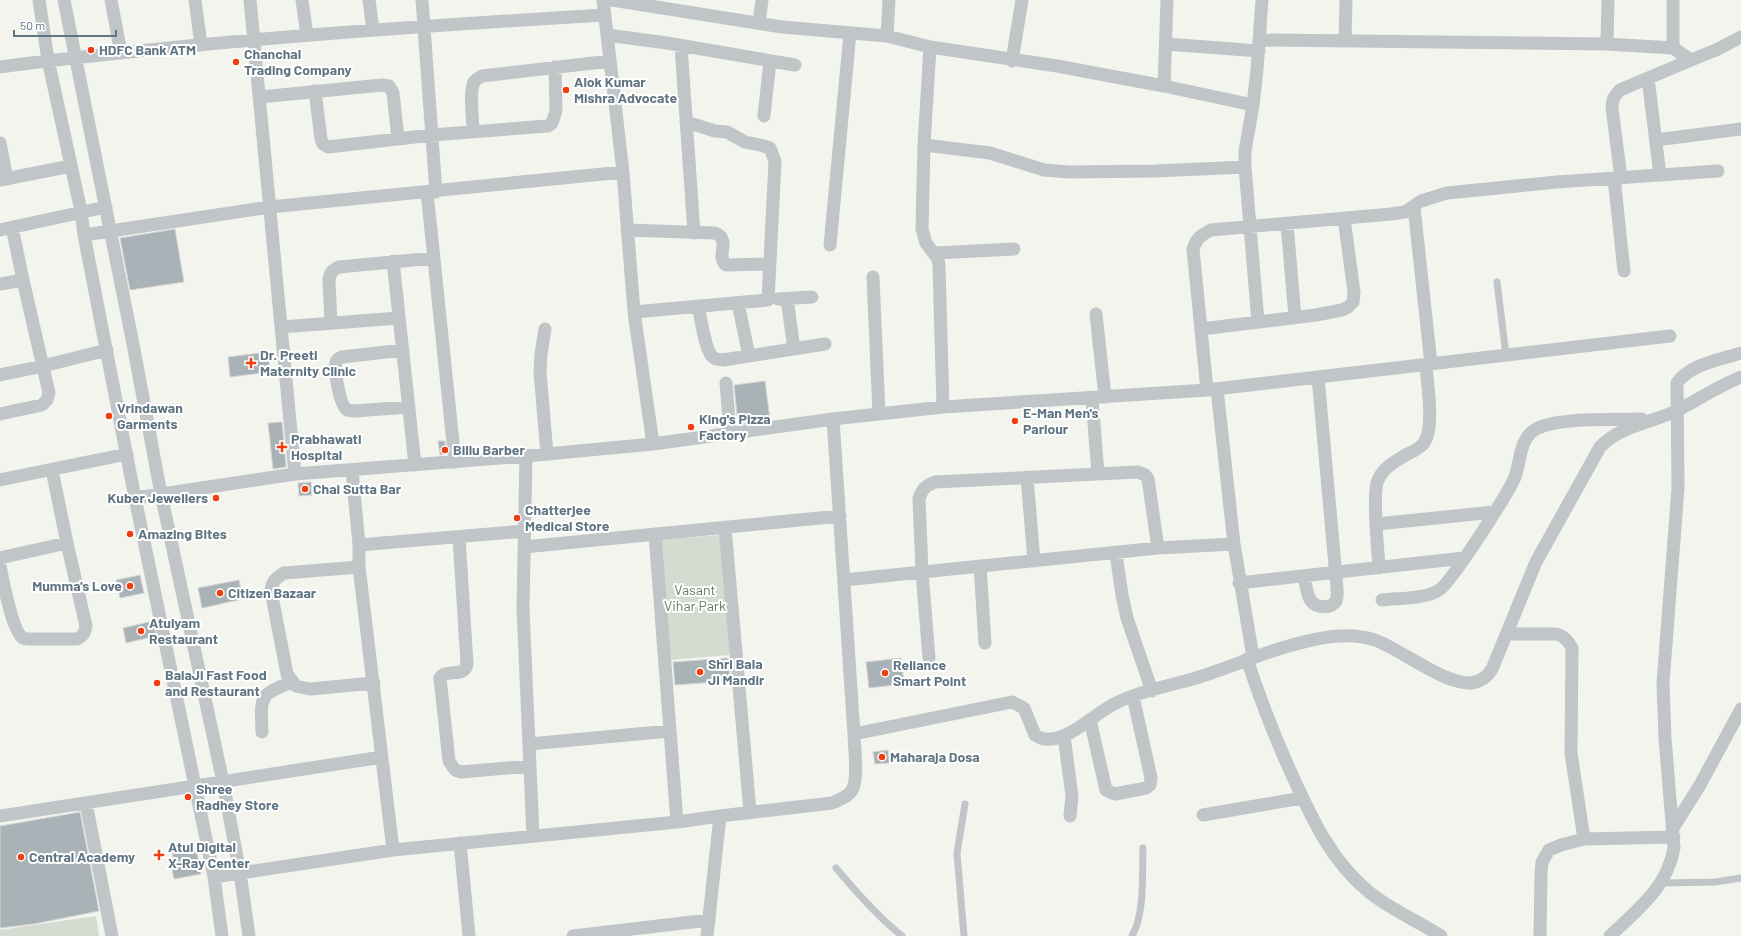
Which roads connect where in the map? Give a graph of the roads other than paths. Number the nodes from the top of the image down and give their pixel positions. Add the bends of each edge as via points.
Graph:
1 (39, 0) edge
2 (64, 0) edge
3 (111, 0) edge
4 (195, 0) edge
5 (250, 0) edge
6 (302, 0) edge
7 (370, 0) edge
8 (422, 0) edge
9 (602, 0) edge
10 (612, 0) edge
11 (762, 0) edge
12 (889, 0) edge
13 (1022, 0) edge
14 (1167, 0) edge
15 (1262, 0) edge
16 (1346, 0) edge
17 (1608, 0) edge
18 (1673, 0) edge
19 (652, 3) edge
20 (604, 15) junction
21 (758, 23) junction
22 (424, 26) junction
23 (373, 30) junction
24 (850, 33) junction
25 (307, 35) junction
26 (607, 35) junction
27 (887, 36) junction
28 (1741, 37) edge
29 (255, 39) junction
30 (1345, 41) junction
31 (1166, 44) junction
32 (1607, 44) junction
33 (201, 45) junction
34 (681, 46) junction
35 (1259, 46) junction
36 (930, 47) junction
37 (1673, 48) junction
38 (121, 53) junction
39 (75, 58) junction
40 (48, 60) junction
41 (1012, 60) junction
42 (1691, 60) junction
43 (610, 61) junction
44 (770, 61) junction
45 (795, 65) dead end
46 (0, 67) edge
47 (555, 67) junction
48 (1648, 78) junction
49 (1164, 86) junction
50 (315, 92) junction
51 (260, 97) junction
52 (1252, 105) junction
53 (764, 116) dead end
54 (686, 122) junction
55 (1741, 129) edge
56 (473, 132) junction
57 (432, 135) junction
58 (398, 139) junction
59 (1656, 140) junction
60 (0, 143) edge
61 (924, 145) junction
62 (71, 166) junction
63 (1245, 167) junction
64 (1718, 171) dead end
65 (623, 172) junction
66 (1660, 175) junction
67 (1618, 178) junction
68 (4, 179) edge
69 (431, 192) junction
70 (106, 207) junction
71 (270, 207) junction
72 (1414, 207) junction
73 (81, 211) junction
74 (1344, 218) junction
75 (1287, 224) junction
76 (1249, 227) junction
77 (6, 229) edge
78 (626, 230) junction
79 (110, 231) junction
80 (694, 233) junction
81 (84, 235) junction
82 (830, 245) dead end
83 (1014, 249) dead end
84 (935, 253) junction
85 (434, 258) junction
86 (393, 262) junction
87 (769, 264) junction
88 (1624, 270) dead end
89 (873, 277) dead end
90 (22, 280) junction
91 (1497, 282) dead end
92 (0, 284) edge
93 (812, 297) dead end
94 (786, 299) junction
95 (768, 300) junction
96 (738, 303) junction
97 (698, 306) junction
98 (634, 312) junction
99 (1096, 314) dead end
100 (1295, 317) junction
101 (399, 318) junction
102 (1258, 322) junction
103 (331, 323) junction
104 (282, 327) junction
105 (1201, 329) junction
106 (545, 330) dead end
107 (1670, 336) dead end
108 (825, 344) dead end
109 (794, 349) junction
110 (107, 350) junction
111 (403, 350) junction
112 (1741, 353) edge
113 (1506, 355) junction
114 (748, 356) junction
115 (1429, 364) junction
116 (43, 366) junction
117 (0, 375) edge
118 (1741, 376) edge
119 (1318, 377) junction
120 (726, 383) dead end
121 (1212, 390) junction
122 (1106, 397) junction
123 (1092, 398) junction
124 (409, 407) junction
125 (943, 408) junction
126 (1677, 410) junction
127 (0, 414) edge
128 (879, 414) junction
129 (833, 419) junction
130 (1654, 419) junction
131 (730, 433) junction
132 (653, 444) junction
133 (127, 454) junction
134 (547, 454) junction
135 (526, 456) junction
136 (456, 462) junction
137 (415, 465) junction
138 (52, 470) junction
139 (352, 470) junction
140 (295, 474) junction
141 (1098, 474) junction
142 (1027, 477) junction
143 (0, 480) edge
144 (161, 494) junction
145 (135, 498) junction
146 (1494, 512) junction
147 (840, 516) junction
148 (1377, 524) junction
149 (725, 527) junction
150 (524, 531) junction
151 (655, 534) junction
152 (459, 537) junction
153 (68, 543) junction
154 (1234, 544) junction
155 (359, 545) junction
156 (524, 547) junction
157 (1158, 548) junction
158 (1116, 554) junction
159 (0, 558) edge
160 (1464, 558) junction
161 (1034, 560) junction
162 (0, 566) edge
163 (980, 566) junction
164 (360, 567) junction
165 (1379, 568) junction
166 (922, 572) junction
167 (1336, 573) junction
168 (1304, 576) junction
169 (844, 580) junction
170 (1239, 583) junction
171 (1382, 600) dead end
172 (1508, 634) junction
173 (985, 642) dead end
174 (929, 658) dead end
175 (1250, 658) junction
176 (292, 682) junction
177 (374, 683) junction
178 (1152, 691) junction
179 (1133, 696) junction
180 (1741, 709) edge
181 (1090, 720) junction
182 (670, 731) junction
183 (262, 732) dead end
184 (854, 734) junction
185 (1064, 736) junction
186 (529, 744) junction
187 (382, 757) junction
188 (530, 766) junction
189 (222, 782) junction
190 (196, 786) junction
191 (1302, 798) junction
192 (86, 803) junction
193 (965, 804) dead end
194 (750, 812) junction
195 (1203, 815) dead end
196 (0, 816) edge
197 (720, 816) junction
198 (1070, 816) dead end
199 (677, 822) junction
200 (1674, 832) junction
201 (533, 836) junction
202 (1584, 839) junction
203 (460, 843) junction
204 (1143, 848) dead end
205 (393, 850) junction
206 (836, 868) dead end
207 (240, 873) junction
208 (214, 877) junction
209 (1741, 878) edge
210 (1661, 883) junction
211 (709, 920) junction
212 (112, 936) edge
213 (222, 936) edge
214 (249, 936) edge
215 (468, 936) edge
216 (573, 936) edge
217 (707, 936) edge
218 (902, 936) edge
219 (964, 936) edge
220 (1132, 936) edge
221 (1441, 936) edge
222 (1540, 936) edge
223 (1610, 936) edge

1 - 40 street
2 - 39 street
3 - 38 street
4 - 33 street
5 - 29 street
6 - 25 street
7 - 23 street
8 - 22 street
9 - 20 street
10 - 19 street
11 - 21 street
12 - 27 street
13 - 41 street
14 - 31 street
15 - 35 street
16 - 30 street
17 - 32 street
18 - 37 street
19 - 21 street
20 - 22 street
20 - 26 street
21 - 24 street
22 - 23 street
22 - 57 street
23 - 25 street
24 - 27 street
24 - 82 street
25 - 29 street
26 - 34 street
26 - 43 street
27 - 36 street
28 - 42 street
29 - 33 street
29 - 51 street
30 - 32 street
30 - 35 street
31 - 35 street
31 - 49 street
32 - 37 street
33 - 38 street
34 - 44 street
34 - 54 street
35 - 52 street
36 - 41 street
36 - 61 street
37 - 42 street
38 - 39 street
39 - 40 street
39 - 70 street
40 - 46 street
40 - 62 street
41 - 49 street
42 - 48 street
43 - 47 street
43 - 65 street
44 - 45 street
44 - 53 street
47 - 56 street via 482,76 476,79 472,92
47 - 56 street via 556,111 552,123 548,126
48 - 59 street
48 - 67 street via 1620,90 1612,102
49 - 52 street
50 - 51 street
50 - 58 street via 323,144 334,146
50 - 58 street via 389,86 393,93
51 - 71 street
52 - 63 street
54 - 80 street
54 - 87 street via 727,132 745,142 770,148 775,162
55 - 59 street
56 - 57 street
57 - 58 street
57 - 69 street
59 - 66 street
60 - 68 street
61 - 63 street via 990,153 1044,170 1069,172 1155,172
61 - 84 street via 922,229 926,243
62 - 68 street
62 - 73 street
63 - 76 street
64 - 66 street
65 - 69 street
65 - 78 street
66 - 67 street
67 - 72 street via 1447,193 1421,201
67 - 88 street
69 - 71 street
69 - 85 street
70 - 73 street
70 - 79 street
71 - 79 street
71 - 104 street
72 - 74 street via 1404,212
72 - 115 street
73 - 77 street
73 - 81 street
74 - 75 street
74 - 100 street via 1354,292 1353,302 1342,310
75 - 76 street
75 - 100 street
76 - 102 street
76 - 105 street via 1211,230 1195,241 1193,249
77 - 90 street
78 - 80 street
78 - 98 street
79 - 81 street
79 - 144 street
80 - 87 street via 715,233 720,236 723,242 722,257 726,265
81 - 110 street
83 - 84 street
84 - 125 street via 939,266
85 - 86 street
85 - 136 street
86 - 101 street
86 - 103 street via 333,269 328,280
87 - 95 street
89 - 128 street
90 - 92 street
90 - 116 street
91 - 113 lane
93 - 94 street
94 - 95 street
94 - 109 street
95 - 96 street
96 - 97 street
96 - 114 street
97 - 98 street
97 - 114 street via 710,355 723,360
98 - 132 street
99 - 122 street
100 - 102 street
101 - 103 street
101 - 111 street
102 - 105 street
103 - 104 street
104 - 140 street
105 - 121 street
106 - 134 street via 540,372
107 - 113 street
108 - 109 street
109 - 114 street
110 - 116 street
110 - 133 street
111 - 124 street
111 - 124 street via 342,356 336,364 336,372 341,402 347,410
112 - 126 street via 1692,369 1682,375 1677,383
113 - 115 street
115 - 119 street
115 - 148 street via 1428,436 1420,447 1391,463 1381,474 1376,487
116 - 117 street
116 - 127 street via 49,393 47,400 42,404
118 - 126 street
119 - 121 street
119 - 167 street
120 - 131 street
121 - 122 street
121 - 154 street
122 - 123 street
123 - 125 street
123 - 141 street
124 - 137 street
125 - 128 street
126 - 130 street
126 - 200 street via 1678,488 1663,682 1665,738
128 - 129 street
129 - 131 street
129 - 147 street
130 - 146 street via 1576,421 1544,425 1536,429 1524,443 1514,479
130 - 172 street via 1623,430 1608,438 1600,447 1536,562
131 - 132 street
132 - 134 street
133 - 138 street
133 - 145 street
134 - 135 street
135 - 136 street
135 - 150 street
136 - 137 street
137 - 139 street
138 - 143 street
138 - 153 street
139 - 140 street
139 - 155 street
140 - 144 street
141 - 142 street
141 - 157 street via 1138,472 1145,475 1148,479
142 - 161 street
142 - 166 street via 935,482 927,485 919,499
144 - 145 street
144 - 189 street
145 - 190 street
146 - 148 street
146 - 160 street
147 - 149 street
147 - 169 street
148 - 165 street
149 - 151 street
149 - 194 street
150 - 152 street
150 - 156 street
151 - 156 street
151 - 182 street
152 - 155 street
152 - 188 street via 467,664 464,671 446,673 440,678 449,761 455,770 461,772
153 - 159 street
153 - 162 street via 86,626 85,632 77,639 23,638 13,623
154 - 157 street
154 - 170 street
155 - 164 street
156 - 186 street via 522,608
157 - 158 street
158 - 161 street
158 - 178 street via 1127,618
160 - 165 street
160 - 171 street via 1440,590
161 - 163 street
163 - 166 street
163 - 173 street
164 - 176 street via 284,574 276,578 272,584 271,591 287,674
164 - 177 street
165 - 167 street
166 - 169 street
166 - 174 street
167 - 168 street
167 - 168 street via 1338,597 1330,606 1314,604 1307,593
168 - 170 street
169 - 184 street
170 - 175 street
172 - 175 street via 1487,678 1470,683 1436,672 1374,640 1357,637 1340,636 1311,640
172 - 202 street via 1558,634 1569,641 1572,648 1571,753
175 - 178 street
175 - 191 street via 1259,697
176 - 177 street via 296,686 310,689
176 - 183 street via 273,689 262,700
177 - 187 street
178 - 179 street
179 - 181 street via 1114,704
179 - 181 street via 1151,778 1150,785 1146,788 1115,794 1106,790
180 - 200 street
181 - 185 street
182 - 186 street
182 - 199 street
184 - 185 street via 1012,702 1024,708 1035,735 1039,738 1045,740
184 - 194 street via 853,789 844,799 832,804
185 - 198 street via 1072,796
186 - 188 street
187 - 189 street
187 - 205 street
188 - 201 street
189 - 190 street
189 - 207 street
190 - 192 street
190 - 208 street
191 - 195 street
191 - 221 street via 1328,846 1346,870 1369,892
192 - 196 street
192 - 212 street
193 - 219 lane via 957,853
194 - 197 street
197 - 199 street
197 - 211 street
199 - 201 street
200 - 202 street
200 - 210 street via 1671,864
201 - 203 street
202 - 222 street via 1550,850 1542,862
203 - 205 street
203 - 215 street
204 - 220 lane via 1140,914
205 - 207 street
206 - 218 lane via 857,894
207 - 208 street
207 - 214 street
208 - 213 street
209 - 210 lane via 1715,882
210 - 223 street
211 - 216 street
211 - 217 street

